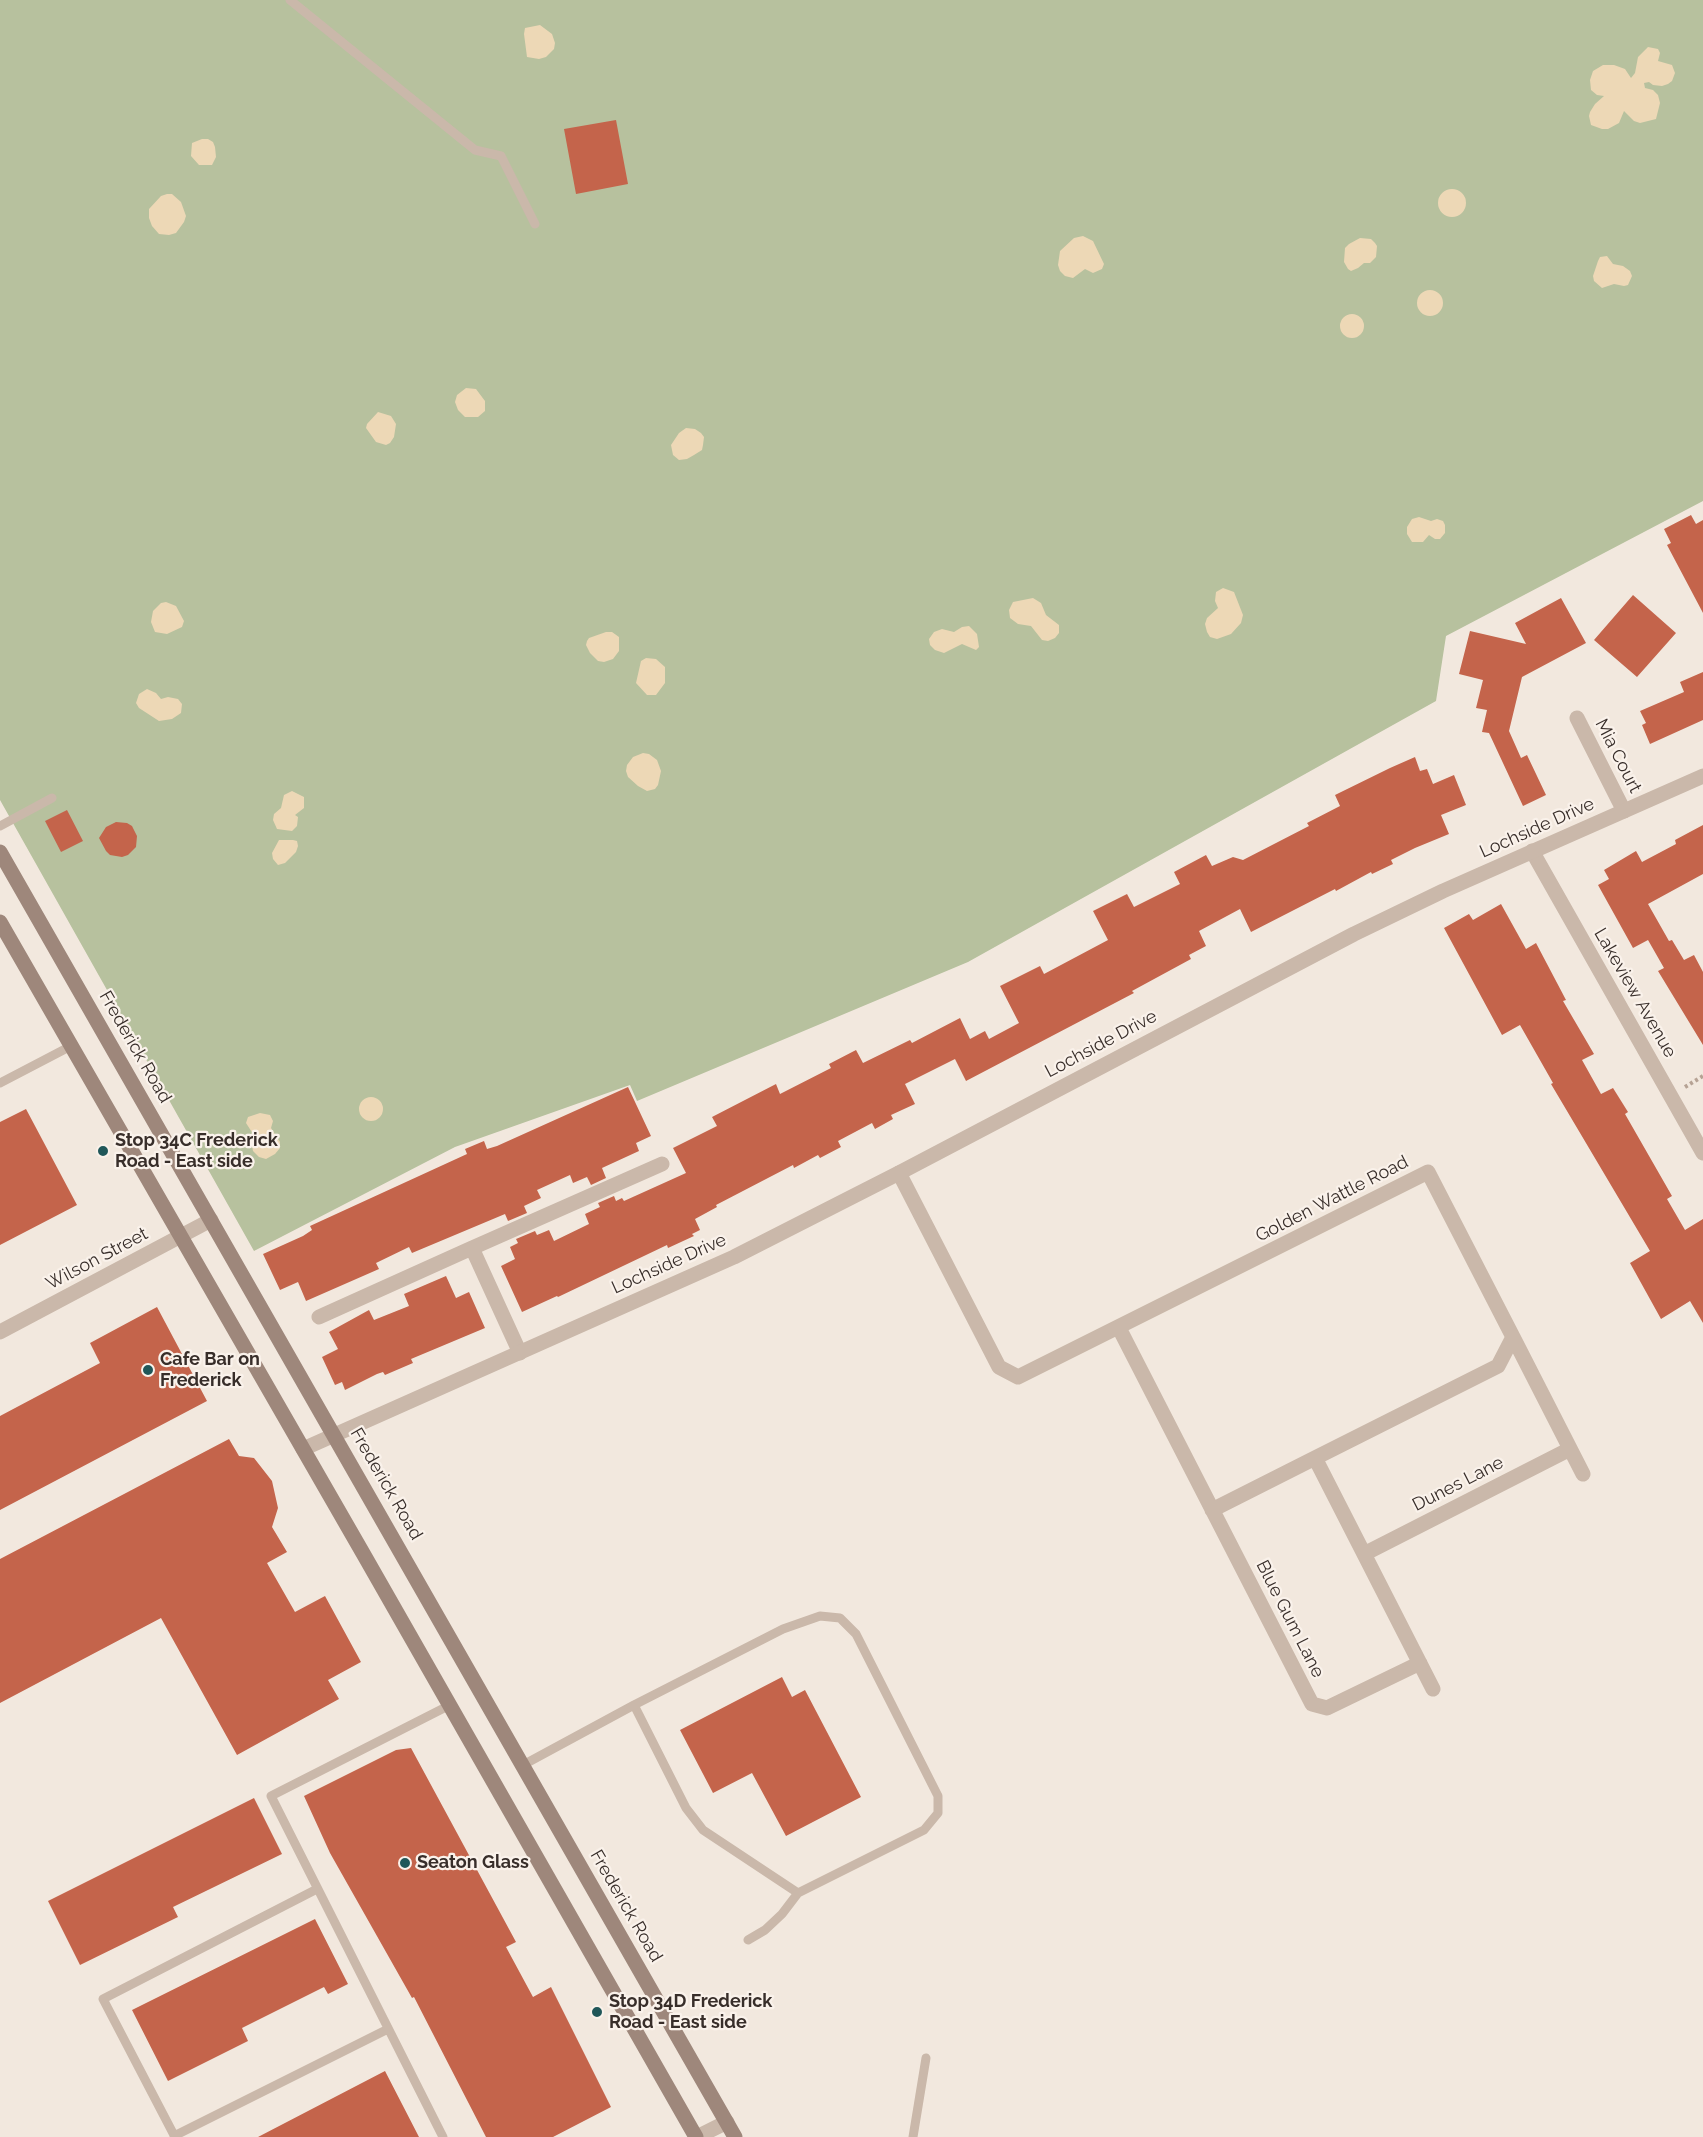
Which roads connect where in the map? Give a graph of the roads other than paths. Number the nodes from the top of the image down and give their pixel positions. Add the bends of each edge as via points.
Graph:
1 (290, 0) edge
2 (535, 224) dead end
3 (1577, 718) dead end
4 (1703, 776) edge
5 (52, 798) dead end
6 (1624, 811) junction
7 (0, 826) edge
8 (1532, 851) junction
9 (0, 852) edge
10 (0, 922) edge
11 (71, 1046) junction
12 (0, 1083) edge
13 (1703, 1153) edge
14 (662, 1164) dead end
15 (899, 1173) junction
16 (211, 1220) junction
17 (180, 1237) junction
18 (472, 1248) junction
19 (319, 1317) dead end
20 (1119, 1328) junction
21 (0, 1332) edge
22 (1513, 1337) junction
23 (520, 1353) junction
24 (335, 1435) junction
25 (303, 1449) junction
26 (1570, 1449) junction
27 (1315, 1458) junction
28 (1583, 1474) dead end
29 (1212, 1510) junction
30 (1364, 1554) junction
31 (1420, 1663) junction
32 (1433, 1689) dead end
33 (450, 1705) junction
34 (634, 1705) junction
35 (523, 1765) junction
36 (317, 1889) junction
37 (798, 1893) junction
38 (748, 1940) dead end
39 (388, 2029) junction
40 (926, 2058) dead end
41 (727, 2122) junction
42 (175, 2136) edge
43 (443, 2137) edge
44 (696, 2137) edge
45 (735, 2137) edge
46 (913, 2137) edge

1 - 2 lane via 475,150 501,156
3 - 6 street, Mia Court
4 - 6 street, Lochside Drive
5 - 7 lane
6 - 8 street, Lochside Drive
8 - 13 street, Lakeview Avenue
8 - 15 street, Lochside Drive via 1354,934
9 - 16 main road, Frederick Road
10 - 11 main road
11 - 12 lane
11 - 17 main road
14 - 18 street
15 - 20 street, Golden Wattle Road via 999,1367 1018,1377
15 - 23 street, Lochside Drive via 734,1257
16 - 17 street, Wilson Street
16 - 24 main road, Frederick Road
17 - 21 street, Wilson Street
17 - 25 main road
18 - 19 street
18 - 23 street
20 - 22 street, Golden Wattle Road via 1428,1172
20 - 29 street, Blue Gum Lane
22 - 26 street
22 - 27 street via 1498,1366
23 - 24 street, Lochside Drive
24 - 25 street, Lochside Drive
24 - 35 main road, Frederick Road
25 - 33 main road
26 - 28 street
26 - 30 street, Dunes Lane
27 - 29 street
27 - 30 street
29 - 31 street, Blue Gum Lane via 1312,1704 1327,1708
30 - 31 street
31 - 32 street
33 - 36 lane via 271,1796
33 - 44 main road
34 - 35 lane
34 - 37 lane via 686,1808 703,1830
34 - 37 lane via 783,1629 820,1616 840,1618 856,1634 938,1796 938,1813 924,1830
35 - 41 main road, Frederick Road
36 - 39 lane
36 - 42 lane via 104,1999
37 - 38 lane via 765,1930
39 - 42 lane
39 - 43 lane
40 - 46 lane
41 - 44 street
41 - 45 main road, Frederick Road

